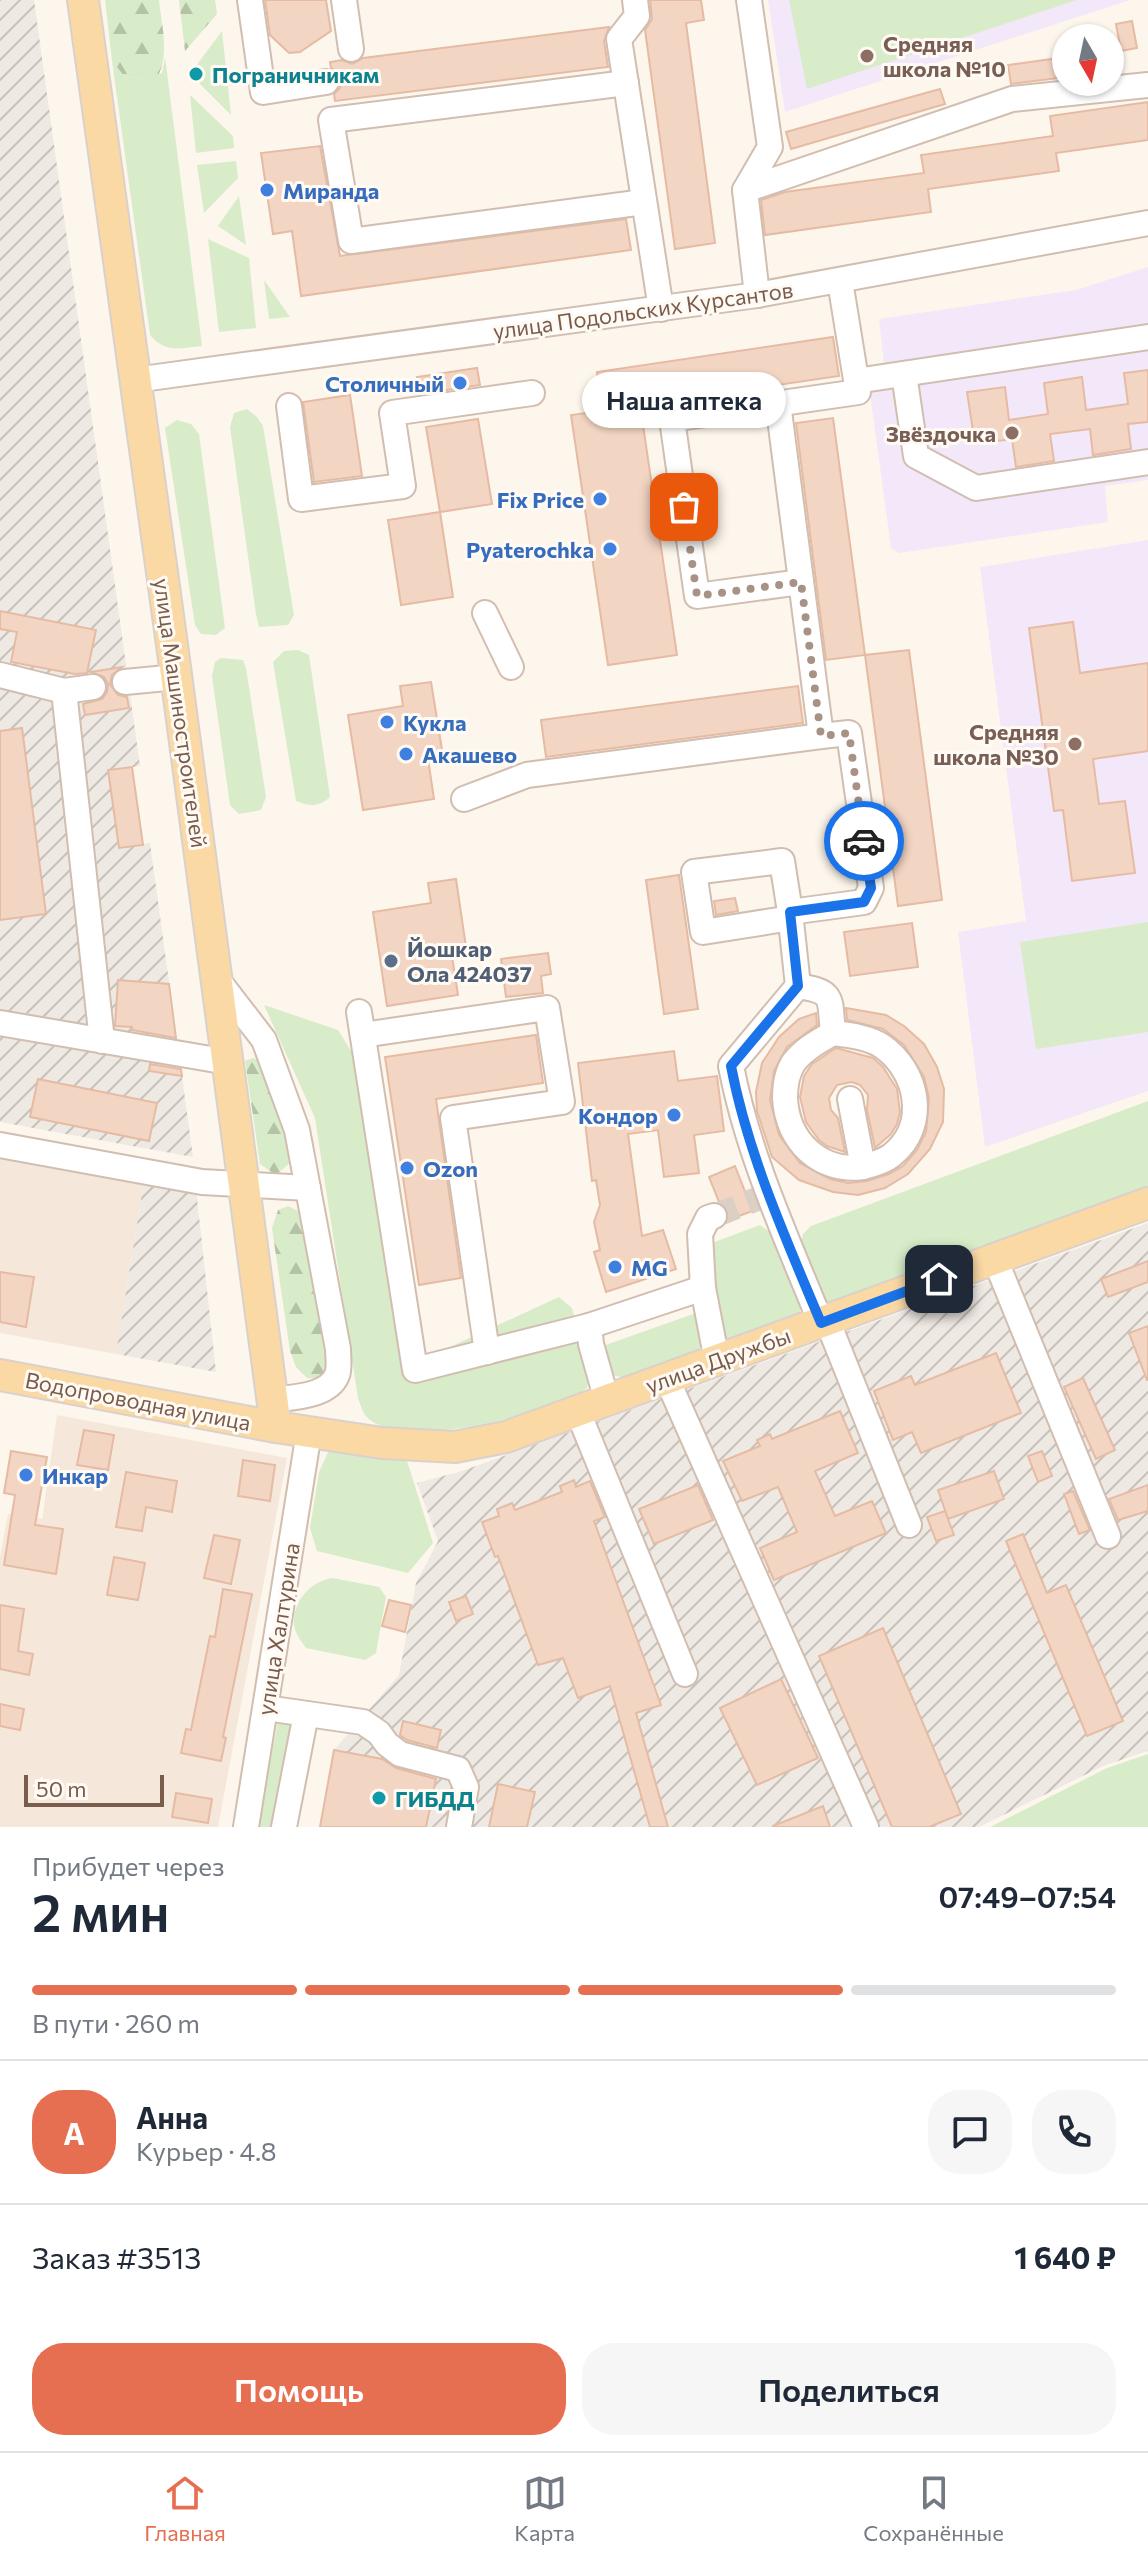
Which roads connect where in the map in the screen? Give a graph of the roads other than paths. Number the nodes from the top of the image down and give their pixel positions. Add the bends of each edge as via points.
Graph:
1 (83, 0) edge
2 (250, 0) edge
3 (344, 0) edge
4 (635, 0) edge
5 (749, 0) edge
6 (351, 49) dead end
7 (326, 82) dead end
8 (626, 83) junction
9 (1148, 85) edge
10 (745, 190) junction
11 (644, 202) junction
12 (1148, 223) edge
13 (840, 281) junction
14 (757, 295) junction
15 (661, 309) junction
16 (1148, 337) edge
17 (904, 374) junction
18 (135, 380) junction
19 (856, 381) junction
20 (532, 393) dead end
21 (778, 403) junction
22 (289, 406) dead end
23 (1148, 462) edge
24 (801, 582) junction
25 (485, 613) dead end
26 (511, 667) dead end
27 (0, 675) edge
28 (177, 677) junction
29 (125, 682) dead end
30 (93, 687) dead end
31 (64, 691) junction
32 (821, 736) junction
33 (464, 799) dead end
34 (217, 979) junction
35 (798, 986) junction
36 (494, 999) dead end
37 (457, 1005) dead end
38 (0, 1023) edge
39 (833, 1033) junction
40 (102, 1041) junction
41 (228, 1062) junction
42 (850, 1099) dead end
43 (0, 1145) edge
44 (863, 1167) junction
45 (245, 1184) junction
46 (308, 1188) junction
47 (1148, 1203) edge
48 (714, 1216) dead end
49 (995, 1259) junction
50 (703, 1288) junction
51 (824, 1322) junction
52 (589, 1326) junction
53 (487, 1352) junction
54 (717, 1361) junction
55 (0, 1375) edge
56 (667, 1379) junction
57 (607, 1401) junction
58 (578, 1412) junction
59 (274, 1413) junction
60 (309, 1432) junction
61 (909, 1525) dead end
62 (1108, 1536) dead end
63 (685, 1674) dead end
64 (266, 1708) junction
65 (306, 1714) junction
66 (246, 1827) edge
67 (284, 1827) edge
68 (459, 1827) edge
69 (866, 1827) edge

1 - 18 main road, улица Машиностроителей
2 - 7 street via 263,92
3 - 6 street
4 - 8 street via 637,16 619,39
5 - 10 street via 770,147
8 - 11 street
8 - 11 street via 331,120 351,241
9 - 10 street via 1012,99
10 - 14 street
11 - 15 street
12 - 13 street, улица Подольских Курсантов
13 - 14 street, улица Подольских Курсантов
13 - 19 street
14 - 15 street, улица Подольских Курсантов
15 - 18 street, улица Подольских Курсантов
16 - 17 street
17 - 19 street
17 - 23 street via 916,456 976,488
18 - 28 main road, улица Машиностроителей
19 - 21 street via 858,392
20 - 22 street via 392,413 403,486 301,499
21 - 24 street
21 - 24 street via 672,419 697,596
24 - 32 street
25 - 26 street
27 - 31 street
28 - 29 street
28 - 34 main road, улица Машиностроителей
30 - 31 street
31 - 40 street
32 - 33 street via 527,775
32 - 35 street via 849,733 871,888 864,902 790,915
34 - 41 main road, улица Машиностроителей
34 - 46 street via 264,1040 297,1130
35 - 39 street via 821,989 829,997
35 - 51 street via 731,1066 763,1197
36 - 37 street
38 - 40 street
39 - 44 street via 808,1047 791,1065 786,1113 807,1152 848,1169
39 - 44 street via 879,1044 898,1059 914,1090 915,1111 903,1142 892,1156
40 - 41 street
41 - 45 main road, улица Машиностроителей
42 - 44 street
43 - 45 street via 202,1182
45 - 46 street
45 - 59 main road, улица Машиностроителей
46 - 59 street via 338,1373 330,1385
47 - 49 main road, улица Дружбы
48 - 50 street via 700,1234
49 - 51 main road, улица Дружбы
49 - 62 street
50 - 52 street
50 - 54 street
51 - 54 main road, улица Дружбы
51 - 61 street
52 - 53 street
52 - 57 street
53 - 53 street via 415,1370 361,1024 547,1008 562,1102 453,1118
54 - 56 main road, улица Дружбы
55 - 59 main road, Водопроводная улица
56 - 57 main road, улица Дружбы
56 - 69 street
57 - 58 main road, улица Дружбы
58 - 60 main road, улица Дружбы via 506,1437 455,1447
58 - 63 street
59 - 60 main road, улица Дружбы
60 - 64 street, улица Халтурина
64 - 65 street
64 - 66 street, улица Халтурина
65 - 67 street
65 - 68 street via 363,1722 400,1754 458,1769 466,1787

